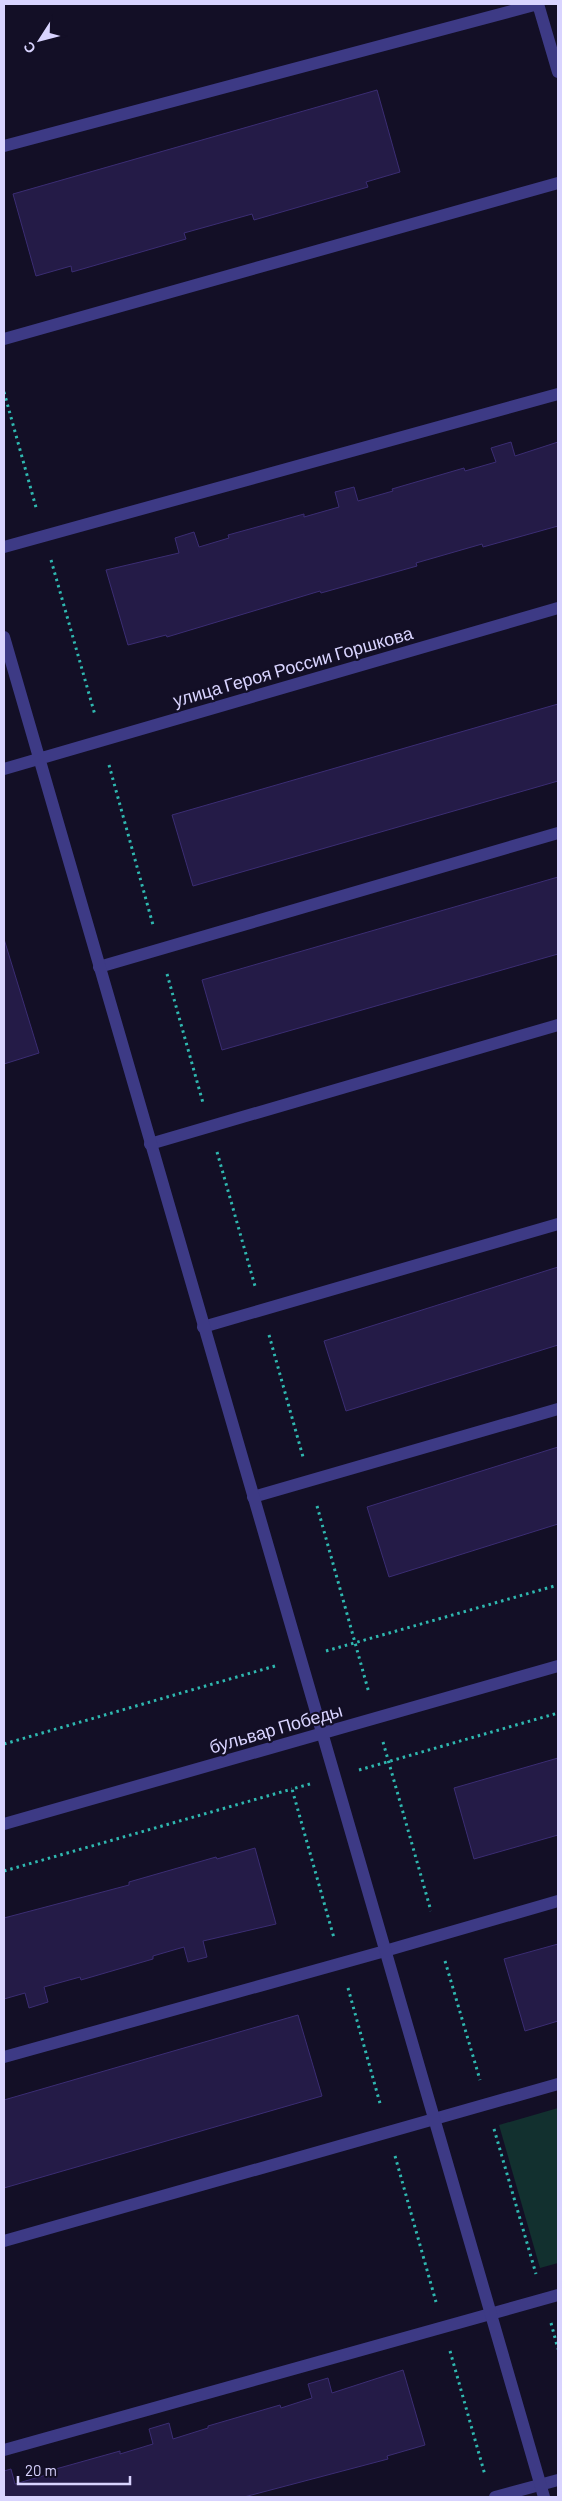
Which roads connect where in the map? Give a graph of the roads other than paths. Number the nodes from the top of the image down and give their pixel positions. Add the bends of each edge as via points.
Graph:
1 (538, 4) edge
2 (558, 72) edge
3 (4, 146) edge
4 (558, 183) edge
5 (4, 339) edge
6 (558, 394) edge
7 (4, 546) edge
8 (558, 608) edge
9 (4, 637) edge
10 (38, 759) junction
11 (4, 769) edge
12 (558, 833) edge
13 (98, 966) junction
14 (558, 1026) edge
15 (150, 1144) junction
16 (558, 1224) edge
17 (203, 1327) junction
18 (558, 1408) edge
19 (253, 1497) junction
20 (558, 1666) edge
21 (321, 1734) junction
22 (4, 1824) edge
23 (558, 1901) edge
24 (385, 1951) junction
25 (4, 2057) edge
26 (558, 2084) edge
27 (434, 2120) junction
28 (4, 2241) edge
29 (558, 2295) edge
30 (491, 2314) junction
31 (4, 2450) edge
32 (558, 2480) edge
33 (542, 2491) edge
34 (495, 2497) edge

1 - 2 street
1 - 3 street
4 - 5 street
6 - 7 street
8 - 10 street, улица Героя России Горшкова
9 - 10 street
10 - 11 street, улица Героя России Горшкова
10 - 13 street
12 - 13 street
13 - 15 street
14 - 15 street
15 - 17 street
16 - 17 street
17 - 19 street
18 - 19 street
19 - 21 street
20 - 21 street, бульвар Победы
21 - 22 street, бульвар Победы
21 - 24 street
23 - 24 street
24 - 25 street
24 - 27 street
26 - 27 street
27 - 28 street
27 - 30 street
29 - 30 street
30 - 31 street
30 - 33 street
32 - 33 street
33 - 34 street

